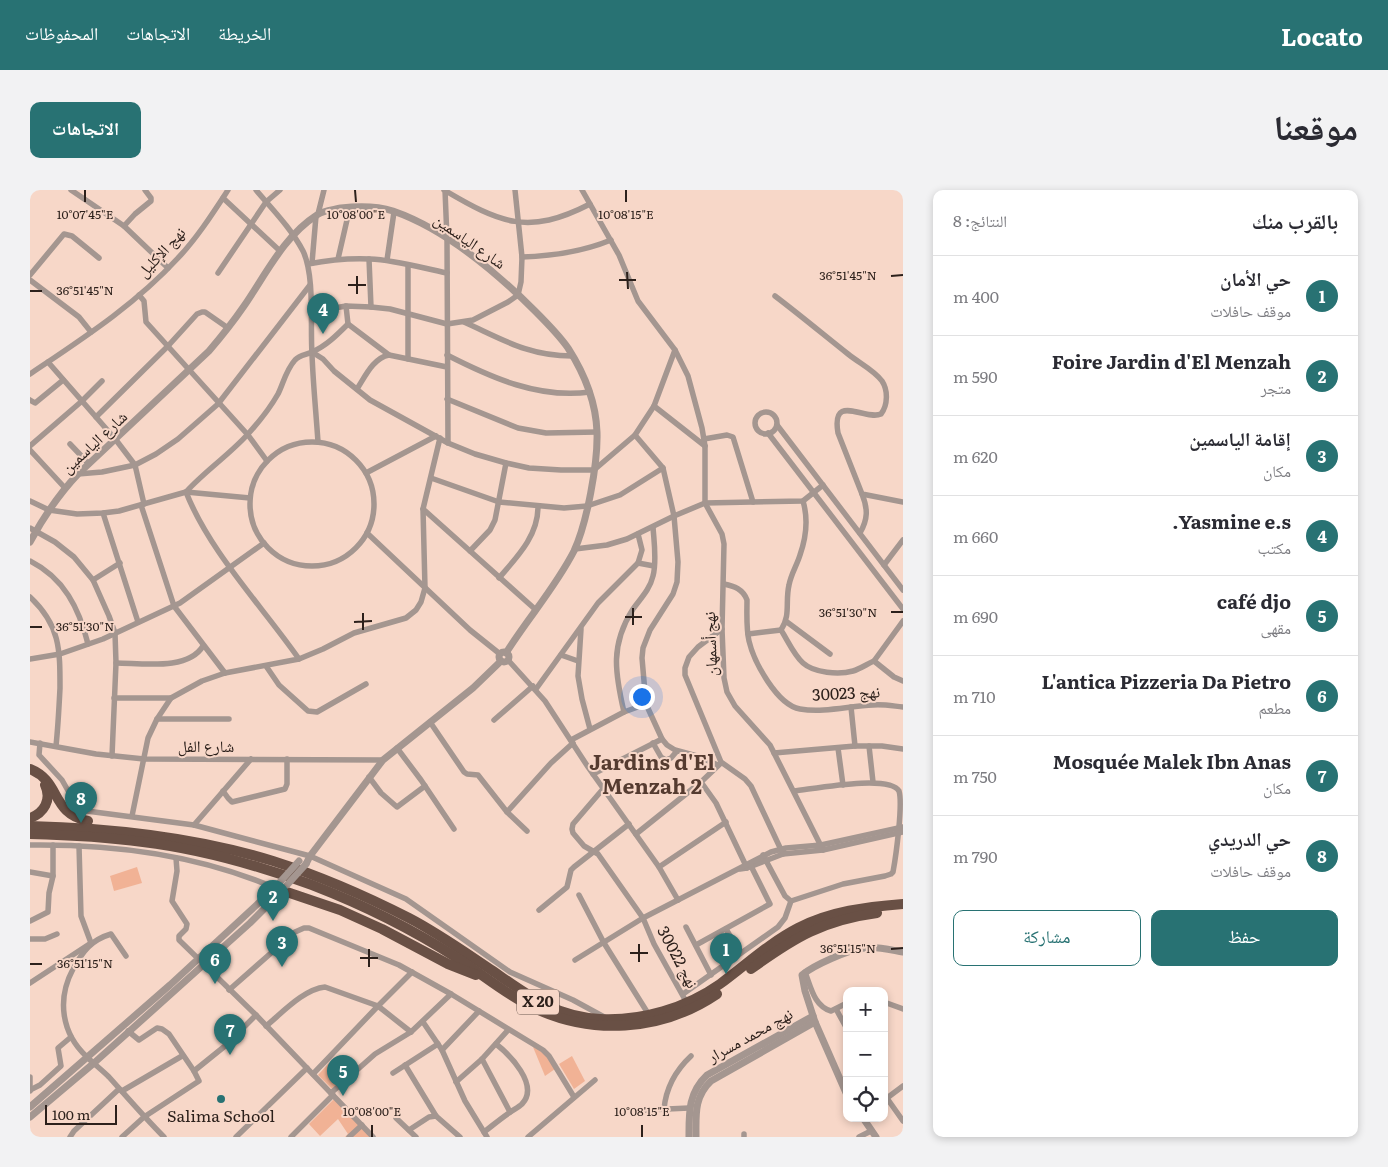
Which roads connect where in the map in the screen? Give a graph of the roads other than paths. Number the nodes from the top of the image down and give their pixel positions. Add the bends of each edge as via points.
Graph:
1 (71, 190) edge
2 (145, 190) edge
3 (228, 190) edge
4 (256, 190) edge
5 (280, 190) edge
6 (324, 190) edge
7 (445, 190) edge
8 (515, 190) edge
9 (582, 190) edge
10 (223, 198) junction
11 (266, 202) junction
12 (590, 204) junction
13 (350, 207) junction
14 (394, 212) junction
15 (317, 215) junction
16 (518, 222) junction
17 (124, 226) junction
18 (250, 226) junction
19 (293, 235) junction
20 (447, 238) junction
21 (611, 240) junction
22 (280, 251) junction
23 (522, 257) junction
24 (99, 258) dead end
25 (338, 259) junction
26 (369, 259) junction
27 (387, 260) junction
28 (310, 264) junction
29 (408, 265) junction
30 (168, 268) junction
31 (218, 272) dead end
32 (447, 273) junction
33 (30, 275) edge
34 (30, 280) edge
35 (310, 285) junction
36 (518, 294) junction
37 (139, 295) junction
38 (775, 296) dead end
39 (346, 306) junction
40 (371, 307) junction
41 (312, 312) junction
42 (408, 314) junction
43 (464, 322) junction
44 (348, 324) junction
45 (447, 324) junction
46 (228, 328) junction
47 (90, 332) junction
48 (168, 346) junction
49 (675, 350) junction
50 (312, 352) junction
51 (389, 355) junction
52 (447, 355) junction
53 (572, 356) junction
54 (408, 359) junction
55 (48, 362) junction
56 (447, 367) junction
57 (189, 371) junction
58 (30, 374) edge
59 (63, 380) junction
60 (102, 381) dead end
61 (357, 389) junction
62 (590, 392) junction
63 (447, 399) junction
64 (30, 400) edge
65 (82, 401) junction
66 (218, 404) junction
67 (654, 406) junction
68 (96, 417) junction
69 (777, 425) junction
70 (597, 432) junction
71 (768, 433) junction
72 (248, 435) junction
73 (635, 436) junction
74 (438, 437) junction
75 (116, 440) junction
76 (318, 442) junction
77 (448, 442) junction
78 (705, 443) junction
79 (70, 444) dead end
80 (30, 448) edge
81 (267, 461) junction
82 (506, 462) junction
83 (89, 464) junction
84 (135, 465) junction
85 (663, 468) junction
86 (594, 470) junction
87 (366, 473) junction
88 (78, 474) junction
89 (431, 478) junction
90 (823, 485) junction
91 (65, 488) junction
92 (186, 492) junction
93 (814, 492) junction
94 (862, 494) junction
95 (250, 498) junction
96 (803, 500) junction
97 (30, 501) edge
98 (499, 502) junction
99 (753, 502) junction
100 (903, 502) edge
101 (705, 503) junction
102 (142, 505) junction
103 (587, 506) junction
104 (538, 507) junction
105 (423, 509) junction
106 (50, 510) junction
107 (103, 514) junction
108 (674, 516) junction
109 (653, 527) junction
110 (33, 529) edge
111 (367, 533) junction
112 (860, 533) junction
113 (638, 534) junction
114 (903, 540) edge
115 (30, 542) edge
116 (264, 543) junction
117 (575, 549) junction
118 (470, 551) junction
119 (30, 560) edge
120 (120, 563) junction
121 (638, 563) junction
122 (884, 565) junction
123 (654, 566) junction
124 (230, 567) junction
125 (499, 578) junction
126 (93, 580) junction
127 (724, 584) junction
128 (425, 588) junction
129 (903, 590) edge
130 (30, 597) edge
131 (174, 606) junction
132 (536, 610) junction
133 (903, 610) edge
134 (903, 621) edge
135 (138, 622) junction
136 (787, 622) junction
137 (581, 627) junction
138 (722, 630) junction
139 (781, 630) junction
140 (115, 633) junction
141 (748, 634) junction
142 (88, 644) junction
143 (203, 646) junction
144 (60, 654) junction
145 (830, 654) dead end
146 (561, 655) junction
147 (504, 657) junction
148 (30, 659) edge
149 (299, 659) junction
150 (578, 661) junction
151 (874, 661) junction
152 (116, 663) junction
153 (266, 666) junction
154 (225, 673) junction
155 (903, 681) edge
156 (366, 684) dead end
157 (535, 688) junction
158 (114, 698) junction
159 (171, 698) junction
160 (646, 704) junction
161 (851, 707) junction
162 (903, 707) edge
163 (624, 712) junction
164 (157, 719) junction
165 (229, 719) dead end
166 (494, 720) dead end
167 (430, 722) junction
168 (590, 729) junction
169 (662, 739) junction
170 (572, 741) junction
171 (30, 742) edge
172 (40, 743) junction
173 (653, 743) junction
174 (56, 746) junction
175 (855, 746) junction
176 (869, 746) junction
177 (397, 748) junction
178 (838, 748) junction
179 (903, 749) edge
180 (677, 751) junction
181 (774, 753) junction
182 (112, 756) junction
183 (144, 759) junction
184 (251, 759) junction
185 (288, 759) junction
186 (383, 760) junction
187 (719, 764) junction
188 (30, 770) edge
189 (593, 774) junction
190 (30, 775) edge
191 (369, 777) junction
192 (701, 782) junction
193 (874, 782) junction
194 (843, 785) junction
195 (425, 786) junction
196 (603, 788) junction
197 (224, 791) junction
198 (794, 791) junction
199 (901, 792) edge
200 (508, 812) junction
201 (132, 816) junction
202 (30, 819) edge
203 (88, 821) junction
204 (726, 822) junction
205 (629, 824) junction
206 (194, 825) junction
207 (30, 826) edge
208 (454, 830) dead end
209 (901, 830) edge
210 (527, 831) dead end
211 (134, 832) junction
212 (30, 834) edge
213 (636, 834) junction
214 (30, 840) edge
215 (53, 845) junction
216 (30, 846) edge
217 (79, 846) junction
218 (822, 847) junction
219 (594, 850) junction
220 (201, 852) junction
221 (782, 852) junction
222 (310, 856) junction
223 (764, 857) junction
224 (176, 858) junction
225 (748, 865) junction
226 (659, 867) junction
227 (30, 872) edge
228 (54, 876) junction
229 (281, 886) junction
230 (579, 895) dead end
231 (678, 900) junction
232 (791, 901) junction
233 (903, 904) edge
234 (539, 910) dead end
235 (903, 911) edge
236 (643, 918) junction
237 (30, 921) edge
238 (686, 927) dead end
239 (726, 929) junction
240 (57, 934) dead end
241 (30, 939) edge
242 (91, 943) junction
243 (604, 943) junction
244 (696, 945) junction
245 (903, 952) edge
246 (740, 953) junction
247 (126, 956) dead end
248 (575, 960) dead end
249 (200, 961) junction
250 (412, 972) junction
251 (803, 974) junction
252 (711, 975) junction
253 (487, 978) junction
254 (30, 983) edge
255 (229, 990) junction
256 (451, 994) junction
257 (686, 1001) junction
258 (888, 1003) edge
259 (843, 1005) edge
260 (378, 1006) junction
261 (836, 1009) junction
262 (903, 1009) edge
263 (479, 1011) junction
264 (256, 1015) junction
265 (649, 1015) junction
266 (608, 1019) junction
267 (814, 1019) junction
268 (423, 1022) junction
269 (843, 1022) edge
270 (266, 1026) junction
271 (508, 1030) junction
272 (128, 1031) junction
273 (411, 1032) junction
274 (71, 1037) junction
275 (496, 1044) junction
276 (440, 1047) junction
277 (86, 1056) junction
278 (182, 1056) junction
279 (691, 1056) dead end
280 (482, 1059) junction
281 (94, 1063) junction
282 (405, 1065) junction
283 (307, 1068) junction
284 (194, 1071) junction
285 (393, 1073) dead end
286 (313, 1074) junction
287 (30, 1077) edge
288 (596, 1080) dead end
289 (456, 1082) junction
290 (843, 1086) edge
291 (903, 1086) edge
292 (121, 1090) junction
293 (30, 1091) edge
294 (332, 1094) junction
295 (888, 1095) edge
296 (574, 1098) junction
297 (888, 1099) edge
298 (30, 1107) edge
299 (689, 1108) junction
300 (664, 1109) junction
301 (646, 1110) dead end
302 (510, 1112) junction
303 (436, 1116) junction
304 (30, 1117) edge
305 (144, 1117) junction
306 (396, 1118) dead end
307 (903, 1121) edge
308 (866, 1122) edge
309 (362, 1125) junction
310 (409, 1130) junction
311 (874, 1134) edge
312 (486, 1135) edge
313 (70, 1137) edge
314 (122, 1137) edge
315 (164, 1137) edge
316 (236, 1137) edge
317 (291, 1137) edge
318 (349, 1137) edge
319 (373, 1137) edge
320 (416, 1137) edge
321 (460, 1137) edge
322 (528, 1137) edge
323 (689, 1137) edge
324 (696, 1137) edge
325 (859, 1137) edge

1 - 17 street
2 - 17 street via 151,202
3 - 10 street, نهج الإكليل
4 - 11 street
5 - 11 street
6 - 15 street
7 - 16 street via 494,217
7 - 20 street
8 - 16 street
9 - 12 street
10 - 18 street
10 - 30 street, نهج الإكليل
11 - 18 street
11 - 19 street
12 - 16 street via 556,218
12 - 21 street
13 - 14 street, شارع الياسمين via 382,208
13 - 15 street, شارع الياسمين
13 - 25 street
14 - 20 street, شارع الياسمين
14 - 27 street
15 - 19 street, شارع الياسمين
15 - 28 street
16 - 23 street
17 - 30 street
18 - 22 street
18 - 31 street
19 - 22 street, شارع الياسمين
19 - 28 street
20 - 32 street
20 - 36 street, شارع الياسمين
21 - 23 street via 570,253
21 - 49 street via 638,301
22 - 46 street, شارع الياسمين
23 - 36 street
24 - 33 street via 72,236 64,234
25 - 26 street
25 - 28 street
26 - 27 street
26 - 40 street
27 - 29 street
28 - 35 street
29 - 32 street
29 - 42 street
30 - 37 street, نهج الإكليل
32 - 45 street
34 - 47 street via 79,317
35 - 41 street
35 - 66 street
36 - 43 street via 487,314
36 - 53 street, شارع الياسمين via 549,325
37 - 47 street, نهج الإكليل
37 - 48 street via 144,301 146,322
38 - 94 street via 873,372 884,386 885,406 881,414 873,416 851,411 839,414 837,418 838,433
39 - 40 street
39 - 41 street
39 - 44 street
40 - 42 street
41 - 50 street
42 - 45 street
42 - 54 street
43 - 45 street
43 - 53 street via 508,343 541,354
44 - 50 street
44 - 51 street
45 - 52 street
46 - 48 street via 202,312
46 - 57 street, شارع الياسمين
47 - 55 street, نهج الإكليل
48 - 57 street
48 - 68 street
49 - 67 street
49 - 78 street via 690,381
50 - 61 street
50 - 72 street via 295,360 277,395
50 - 76 street
51 - 54 street
51 - 61 street via 376,361
52 - 56 street
52 - 62 street via 527,388 547,393
53 - 62 street, شارع الياسمين
54 - 56 street
55 - 58 street, نهج الإكليل
55 - 59 street
56 - 63 street
57 - 66 street
57 - 75 street, شارع الياسمين
59 - 64 street via 35,403
59 - 65 street
60 - 65 street
61 - 74 street via 386,410
62 - 70 street, شارع الياسمين
63 - 70 street via 518,428 546,433
63 - 77 street
65 - 68 street
65 - 80 street
66 - 72 street
66 - 84 street via 178,439
67 - 73 street
67 - 78 street
68 - 75 street
69 - 71 street
69 - 71 street via 771,413 758,414 755,426
69 - 90 street
70 - 86 street, شارع الياسمين
71 - 93 street
72 - 81 street
72 - 92 street
73 - 85 street
73 - 86 street
74 - 77 street
74 - 87 street
74 - 89 street
75 - 83 street, شارع الياسمين
75 - 84 street
76 - 81 street via 290,446
76 - 87 street via 344,450
77 - 82 street via 475,454
78 - 99 street via 727,435 733,438
78 - 101 street
79 - 83 street
80 - 91 street
81 - 95 street via 255,478
82 - 86 street via 529,468
82 - 98 street
83 - 88 street, شارع الياسمين
84 - 88 street
84 - 102 street
85 - 103 street via 620,495
85 - 108 street
86 - 103 street, شارع الياسمين
87 - 111 street via 374,502
88 - 91 street, شارع الياسمين
89 - 98 street
89 - 105 street
90 - 93 street
90 - 112 street
91 - 106 street, شارع الياسمين
92 - 95 street
92 - 102 street
92 - 124 street via 200,522
93 - 96 street
93 - 133 street
94 - 100 street
94 - 112 street via 867,516
95 - 116 street via 256,532
96 - 99 street
96 - 136 street via 806,516 804,534 788,588
97 - 106 street
98 - 104 street
98 - 118 street via 494,523
99 - 101 street
101 - 108 street
101 - 127 street, نهج أسمهان via 723,539
102 - 107 street
102 - 131 street
103 - 104 street
103 - 117 street, شارع الياسمين
104 - 125 street via 536,524 528,541
105 - 118 street
105 - 128 street
106 - 107 street
106 - 110 street, شارع الياسمين
107 - 120 street
108 - 109 street
108 - 160 street via 677,582 670,602 650,630 643,648
109 - 113 street
109 - 123 street
110 - 115 street, شارع الياسمين
110 - 126 street via 66,550
111 - 116 street via 346,556 320,565 306,566 286,560
111 - 128 street
112 - 122 street
113 - 117 street via 607,545
113 - 121 street via 642,550
114 - 122 street
116 - 124 street
117 - 132 street, شارع الياسمين
118 - 125 street
119 - 142 street via 54,577 72,600 82,619
120 - 126 street
120 - 135 street
121 - 123 street
121 - 137 street via 607,592
122 - 129 street
123 - 163 street via 653,578 628,618 618,648 615,669
124 - 131 street
124 - 149 street
125 - 132 street
126 - 140 street
127 - 138 street, نهج أسمهان
127 - 141 street, نهج 30023 via 734,586 745,595
128 - 147 street
128 - 149 street via 416,610 406,618 354,633
130 - 144 street via 53,627
131 - 135 street
131 - 143 street
132 - 147 street, شارع الياسمين
134 - 151 street
135 - 140 street
136 - 139 street
136 - 145 street
137 - 146 street
137 - 150 street
138 - 181 street, نهج أسمهان via 727,692
138 - 187 street via 698,647 685,668 687,683 712,738
139 - 141 street
139 - 151 street via 802,662 813,669 848,672
140 - 142 street
140 - 152 street
141 - 161 street, نهج 30023 via 753,655 763,674 786,702 800,709
142 - 144 street
143 - 152 street via 191,658 176,662
143 - 154 street
144 - 148 street
144 - 174 street
146 - 150 street
146 - 157 street
147 - 157 street
147 - 167 street, شارع الياسمين via 473,688
149 - 153 street
150 - 168 street via 582,699
151 - 155 street
152 - 158 street
153 - 154 street
153 - 156 street via 279,685 312,713
154 - 159 street
157 - 166 street
157 - 170 street
158 - 159 street
158 - 182 street
159 - 164 street
160 - 163 street
160 - 169 street
161 - 162 street, نهج 30023 via 874,704
161 - 175 street
163 - 168 street
164 - 165 street
164 - 183 street via 148,738
167 - 177 street, شارع الياسمين
167 - 200 street via 464,772 478,775
168 - 170 street
169 - 173 street
169 - 180 street
170 - 189 street
170 - 200 street
171 - 172 street, شارع الفل
172 - 174 street, شارع الفل
172 - 201 street via 39,755 62,780 77,808 86,812
173 - 180 street via 666,760
173 - 189 street
174 - 182 street, شارع الفل
175 - 176 street
175 - 178 street
176 - 179 street
176 - 193 street
177 - 186 street, شارع الياسمين
177 - 195 street
178 - 181 street
178 - 194 street
180 - 187 street
181 - 198 street, نهج أسمهان
182 - 183 street, شارع الفل
183 - 184 street, شارع الفل
183 - 201 street
184 - 185 street, شارع الفل
184 - 197 street
185 - 186 street, شارع الفل
185 - 197 street via 285,789 232,802
186 - 191 street, شارع الياسمين
187 - 192 street
187 - 221 street via 751,786
188 - 203 highway via 47,780 67,811
189 - 196 street
190 - 202 highway via 42,782 48,792 44,808
191 - 195 street via 397,807
191 - 222 street, شارع الياسمين
192 - 204 street
192 - 213 street
193 - 194 street
193 - 199 street via 894,786
194 - 198 street
195 - 208 street
196 - 205 street
196 - 219 street, نهج 30022 via 572,826 581,843
197 - 206 street
198 - 218 street, نهج أسمهان
199 - 209 street
200 - 210 street
201 - 206 street
202 - 203 highway
203 - 211 highway via 117,825
204 - 225 street
204 - 226 street
205 - 213 street
205 - 219 street
206 - 222 street
207 - 211 highway, X 20
209 - 218 street
209 - 232 street via 891,874 843,884
211 - 266 highway, X 20 via 242,853 317,876 410,918 533,999 575,1016
212 - 220 highway, X 20 via 131,840
213 - 226 street
214 - 220 highway via 115,844 178,853
215 - 216 street
215 - 217 street
215 - 228 street
217 - 224 street
217 - 242 street via 81,916
218 - 221 street
219 - 234 street via 571,870 567,887
219 - 236 street, نهج 30022
220 - 253 highway, X 20 via 243,862 313,886 410,931
221 - 223 street
222 - 229 street, bridge
222 - 266 street via 406,899 510,972
223 - 225 street
223 - 232 street
224 - 229 street
224 - 249 street via 172,901 187,924 179,938
225 - 231 street
225 - 239 street via 770,904
226 - 231 street
227 - 228 street
228 - 237 street via 48,912
229 - 249 street
229 - 253 highway via 382,929 448,964
230 - 243 street
231 - 236 street
232 - 246 street via 782,923
233 - 257 highway, X 20 via 851,910 813,921 780,938 707,992
235 - 257 highway, X 20 via 852,917 816,928 785,944 711,998
236 - 243 street
236 - 257 street, نهج 30022
238 - 244 street
239 - 244 street
239 - 246 street
240 - 241 street via 45,939
242 - 247 street via 111,934
242 - 254 street
242 - 274 street via 79,958 65,988 62,1009
243 - 248 street
243 - 265 street
244 - 252 street
245 - 251 street via 864,948 838,956
246 - 252 street
249 - 255 street
249 - 272 street
249 - 277 street
250 - 255 street via 356,946 304,928 289,936
250 - 256 street
250 - 260 street
251 - 261 street via 818,1004 830,1011
251 - 267 street
252 - 257 street
253 - 257 highway, X 20 via 529,1006 585,1025 635,1025 666,1018
255 - 264 street
256 - 263 street
256 - 268 street
257 - 265 highway, X 20
258 - 262 street
259 - 261 street
260 - 270 street via 337,990 317,987
260 - 273 street
260 - 286 street
261 - 269 street
263 - 271 street
263 - 276 street
264 - 270 street
264 - 284 street
265 - 266 highway, X 20
267 - 290 street
267 - 299 street, نهج محمد مسرار via 707,1075 697,1086
267 - 324 street, نهج محمد مسرار via 706,1086 696,1105
268 - 273 street
268 - 276 street
270 - 283 street
271 - 275 street
271 - 296 street via 546,1052
272 - 278 street via 139,1040 157,1028 162,1029
272 - 281 street
273 - 294 street via 375,1054
274 - 277 street
274 - 293 street via 58,1048 61,1066
275 - 280 street
275 - 302 street via 514,1060 527,1089 522,1104
276 - 282 street
276 - 289 street
277 - 281 street
277 - 298 street
278 - 284 street
278 - 292 street
279 - 300 street via 671,1080
280 - 289 street
280 - 302 street
281 - 292 street
281 - 304 street
282 - 285 street
282 - 303 street
283 - 286 street
283 - 316 street
284 - 305 street via 198,1082
286 - 294 street
287 - 293 street
288 - 296 street
289 - 312 street
291 - 295 street
292 - 305 street
292 - 313 street
294 - 309 street
294 - 317 street
296 - 322 street
297 - 307 street
299 - 300 street
299 - 323 street, نهج محمد مسرار
300 - 301 street
302 - 312 street
303 - 310 street
303 - 321 street
305 - 314 street
305 - 315 street
306 - 310 street
308 - 311 street
309 - 318 street
309 - 319 street
310 - 320 street
311 - 325 street

